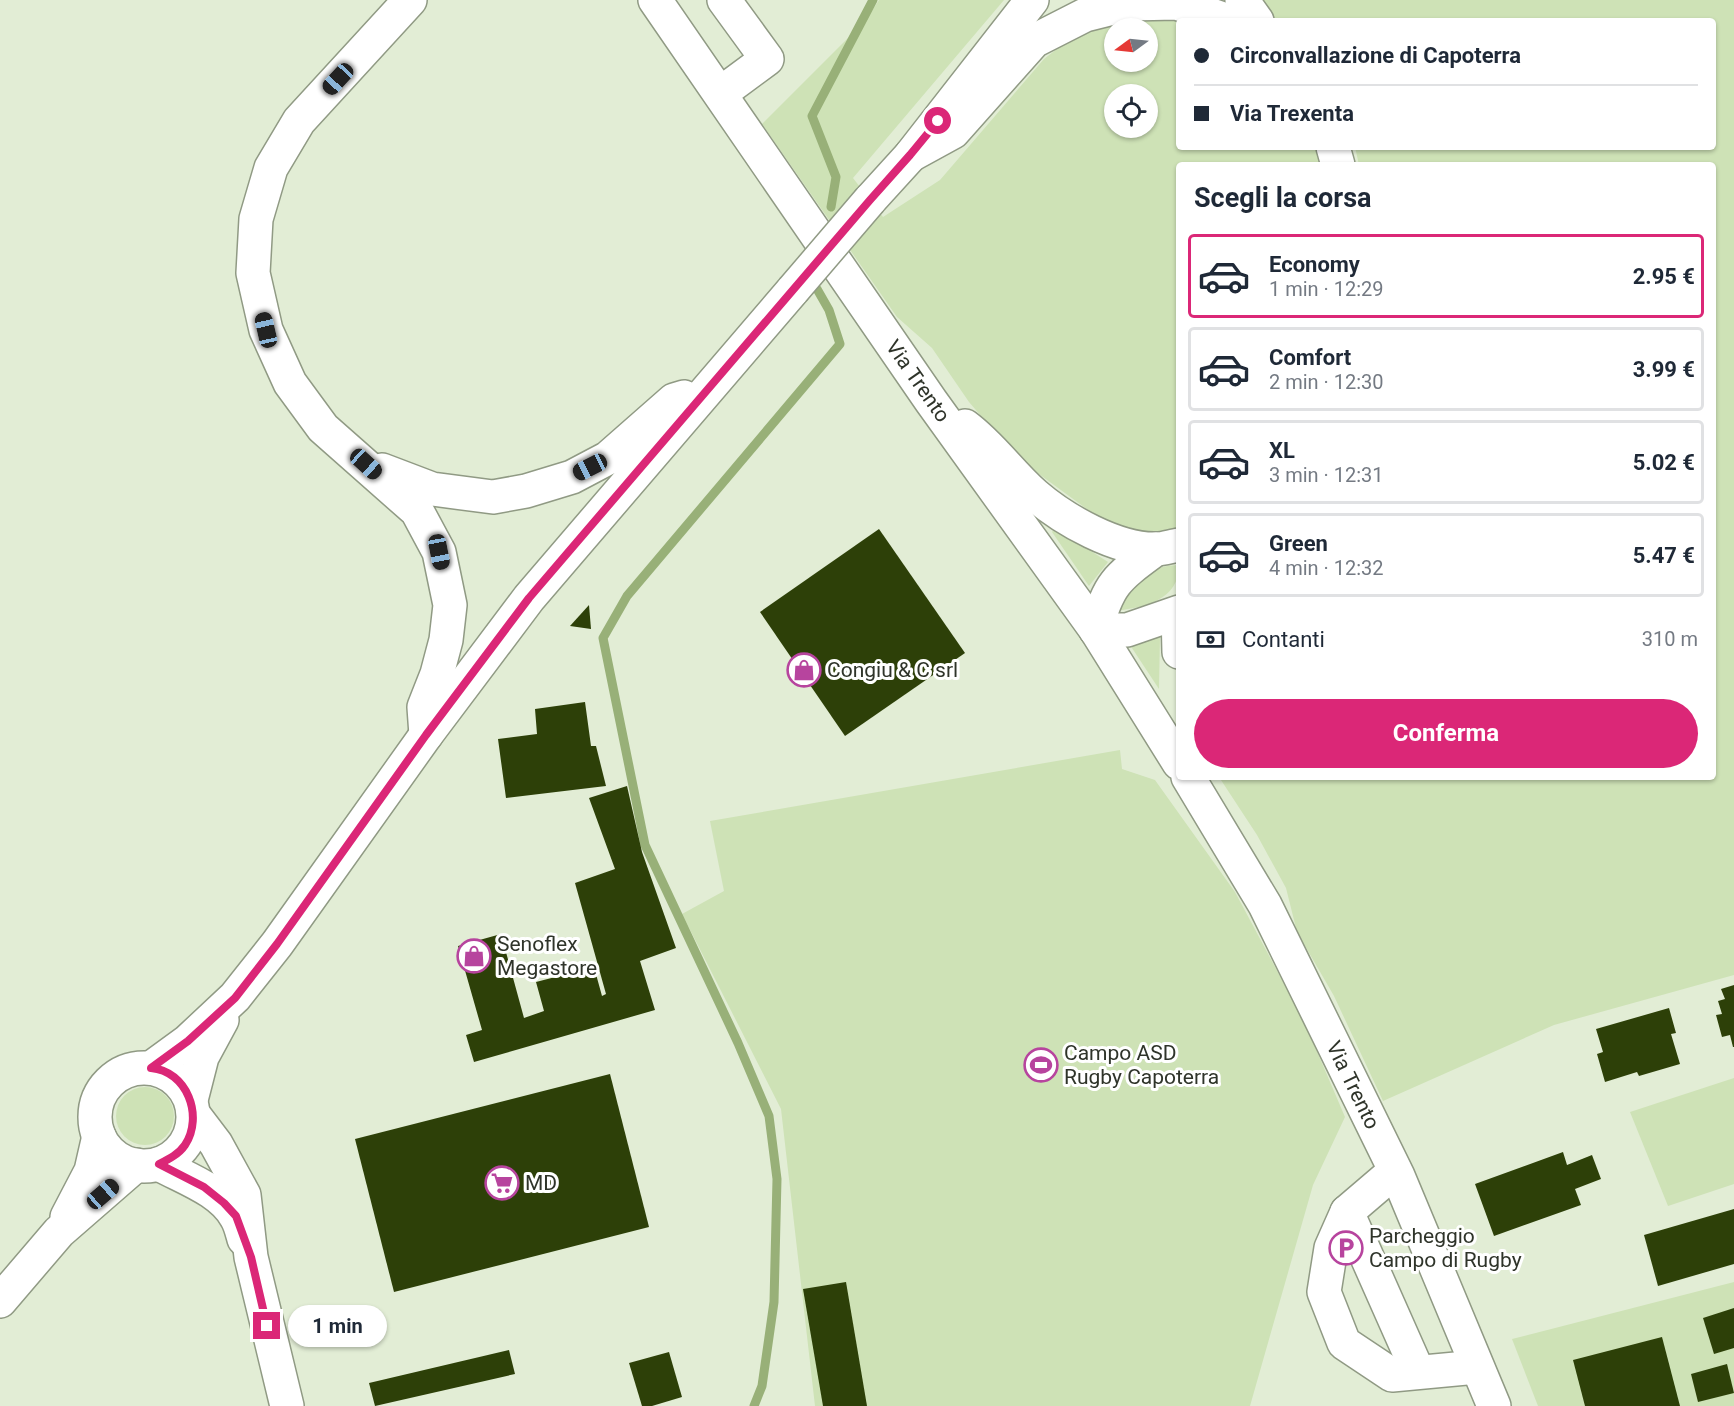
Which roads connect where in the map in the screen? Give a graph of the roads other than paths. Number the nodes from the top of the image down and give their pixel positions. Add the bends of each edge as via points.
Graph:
1 (410, 0) edge
2 (630, 0) edge
3 (655, 0) edge
4 (724, 0) edge
5 (1032, 0) edge
6 (1242, 0) edge
7 (1220, 18) edge
8 (1255, 18) edge
9 (677, 31) junction
10 (721, 93) junction
11 (910, 155) junction
12 (704, 393) junction
13 (931, 401) junction
14 (366, 464) junction
15 (1168, 547) edge
16 (1176, 614) edge
17 (1096, 630) junction
18 (426, 735) junction
19 (1176, 758) edge
20 (1190, 780) edge
21 (1211, 780) edge
22 (1237, 855) junction
23 (235, 998) junction
24 (151, 1068) junction
25 (192, 1107) junction
26 (99, 1136) junction
27 (148, 1164) junction
28 (1395, 1171) junction
29 (1347, 1212) junction
30 (59, 1232) junction
31 (251, 1257) junction
32 (0, 1301) edge
33 (1477, 1367) junction
34 (1418, 1372) junction
35 (287, 1406) edge
36 (1494, 1406) edge

1 - 14 street via 299,121 271,168 256,219 253,273 266,330 290,383 323,428
2 - 9 street
3 - 9 street, Via Trento
4 - 10 street via 767,60
5 - 11 street
6 - 8 street
7 - 11 street via 1176,3 1130,4 1084,15 1034,41 953,132
9 - 10 street, Via Trento
10 - 13 street, Via Trento
11 - 12 street, bridge
12 - 14 street via 674,400 608,458 572,477 526,491 493,497 432,489
12 - 18 street via 529,598
13 - 15 street via 984,440 1035,495 1080,525 1119,543
13 - 17 street, Via Trento
14 - 18 street via 417,511 439,552 450,605 446,640 424,707
15 - 17 street via 1122,574 1103,602
16 - 17 street via 1127,630
17 - 19 street, Via Trento
18 - 23 street
20 - 22 street, Via Trento
21 - 22 street via 1236,822
22 - 28 street, Via Trento
23 - 24 street
23 - 25 street via 202,1057
24 - 25 street via 171,1075 183,1086
24 - 26 street via 125,1071 102,1091 96,1107
25 - 27 street via 192,1131 185,1145 174,1157
25 - 31 street via 244,1195
26 - 27 street via 112,1154 125,1162
26 - 30 street via 91,1171
27 - 30 street
27 - 31 street via 204,1187 224,1203 236,1216
28 - 29 street
28 - 33 street, Via Trento
29 - 34 street
29 - 34 street via 1331,1248 1324,1292 1344,1343 1392,1376
30 - 32 street
31 - 35 street
33 - 34 street
33 - 36 street, Via Trento

